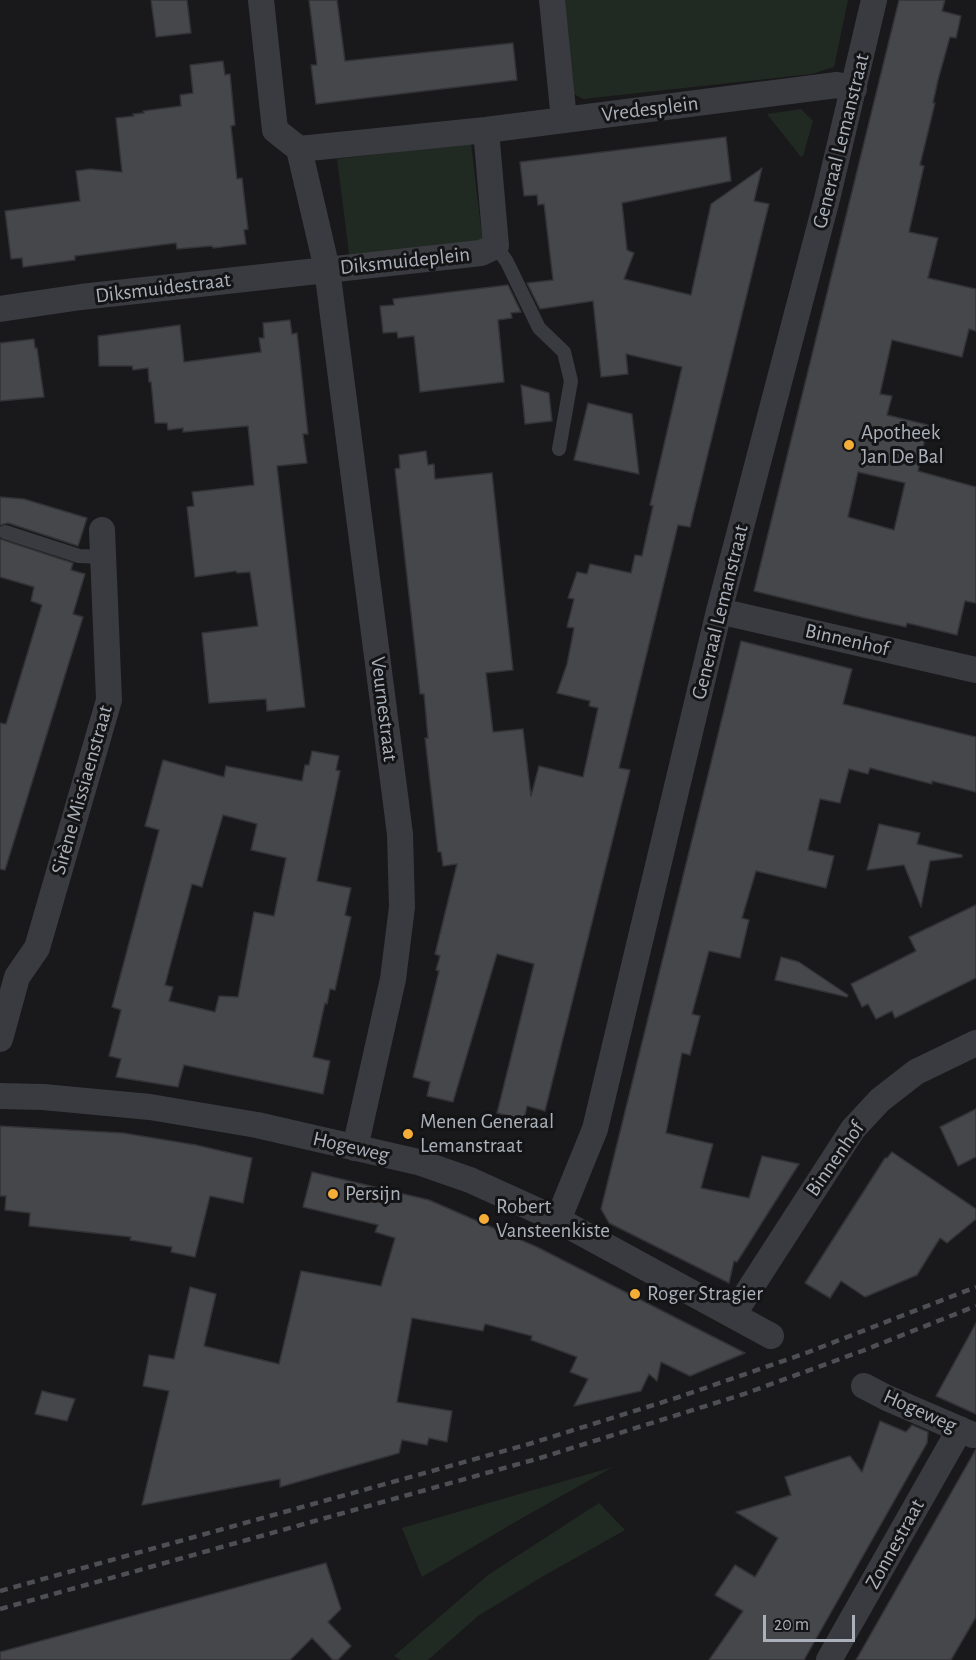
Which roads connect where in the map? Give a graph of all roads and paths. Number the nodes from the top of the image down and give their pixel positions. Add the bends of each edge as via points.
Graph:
1 (261, 0) edge
2 (552, 0) edge
3 (874, 0) edge
4 (854, 89) junction
5 (564, 120) junction
6 (486, 130) junction
7 (298, 149) junction
8 (496, 246) junction
9 (327, 269) junction
10 (0, 309) edge
11 (560, 448) dead end
12 (102, 530) dead end
13 (4, 532) dead end
14 (103, 557) junction
15 (718, 611) junction
16 (976, 669) edge
17 (0, 1039) edge
18 (976, 1043) edge
19 (0, 1096) edge
20 (355, 1148) junction
21 (558, 1220) junction
22 (733, 1315) junction
23 (771, 1335) dead end
24 (864, 1386) dead end
25 (968, 1432) edge
26 (829, 1660) edge

1 - 7 street via 275,130
2 - 5 street
3 - 4 street, Generaal Lemanstraat
4 - 5 street, Vredesplein via 837,85
4 - 15 street, Generaal Lemanstraat
5 - 6 street
6 - 7 street
6 - 8 street, Diksmuideplein
7 - 9 street, Diksmuideplein
8 - 9 street, Diksmuideplein via 481,254
8 - 11 lane via 539,328 564,352 571,381
9 - 10 street, Diksmuidestraat
9 - 20 street, Veurnestraat via 400,834 402,907 393,979
12 - 14 street, Sirène Missiaenstraat
13 - 14 lane via 79,556
14 - 17 street, Sirène Missiaenstraat via 109,700 37,948 17,977
15 - 16 street, Binnenhof
15 - 21 street, Generaal Lemanstraat via 595,1129
18 - 22 street, Binnenhof via 916,1072 880,1100 853,1129
19 - 20 street, Hogeweg via 43,1096 150,1107 257,1125
20 - 21 street, Hogeweg via 418,1162 470,1180
21 - 22 street, Hogeweg
22 - 23 street, Hogeweg
24 - 25 street, Hogeweg
25 - 26 street, Zonnestraat

